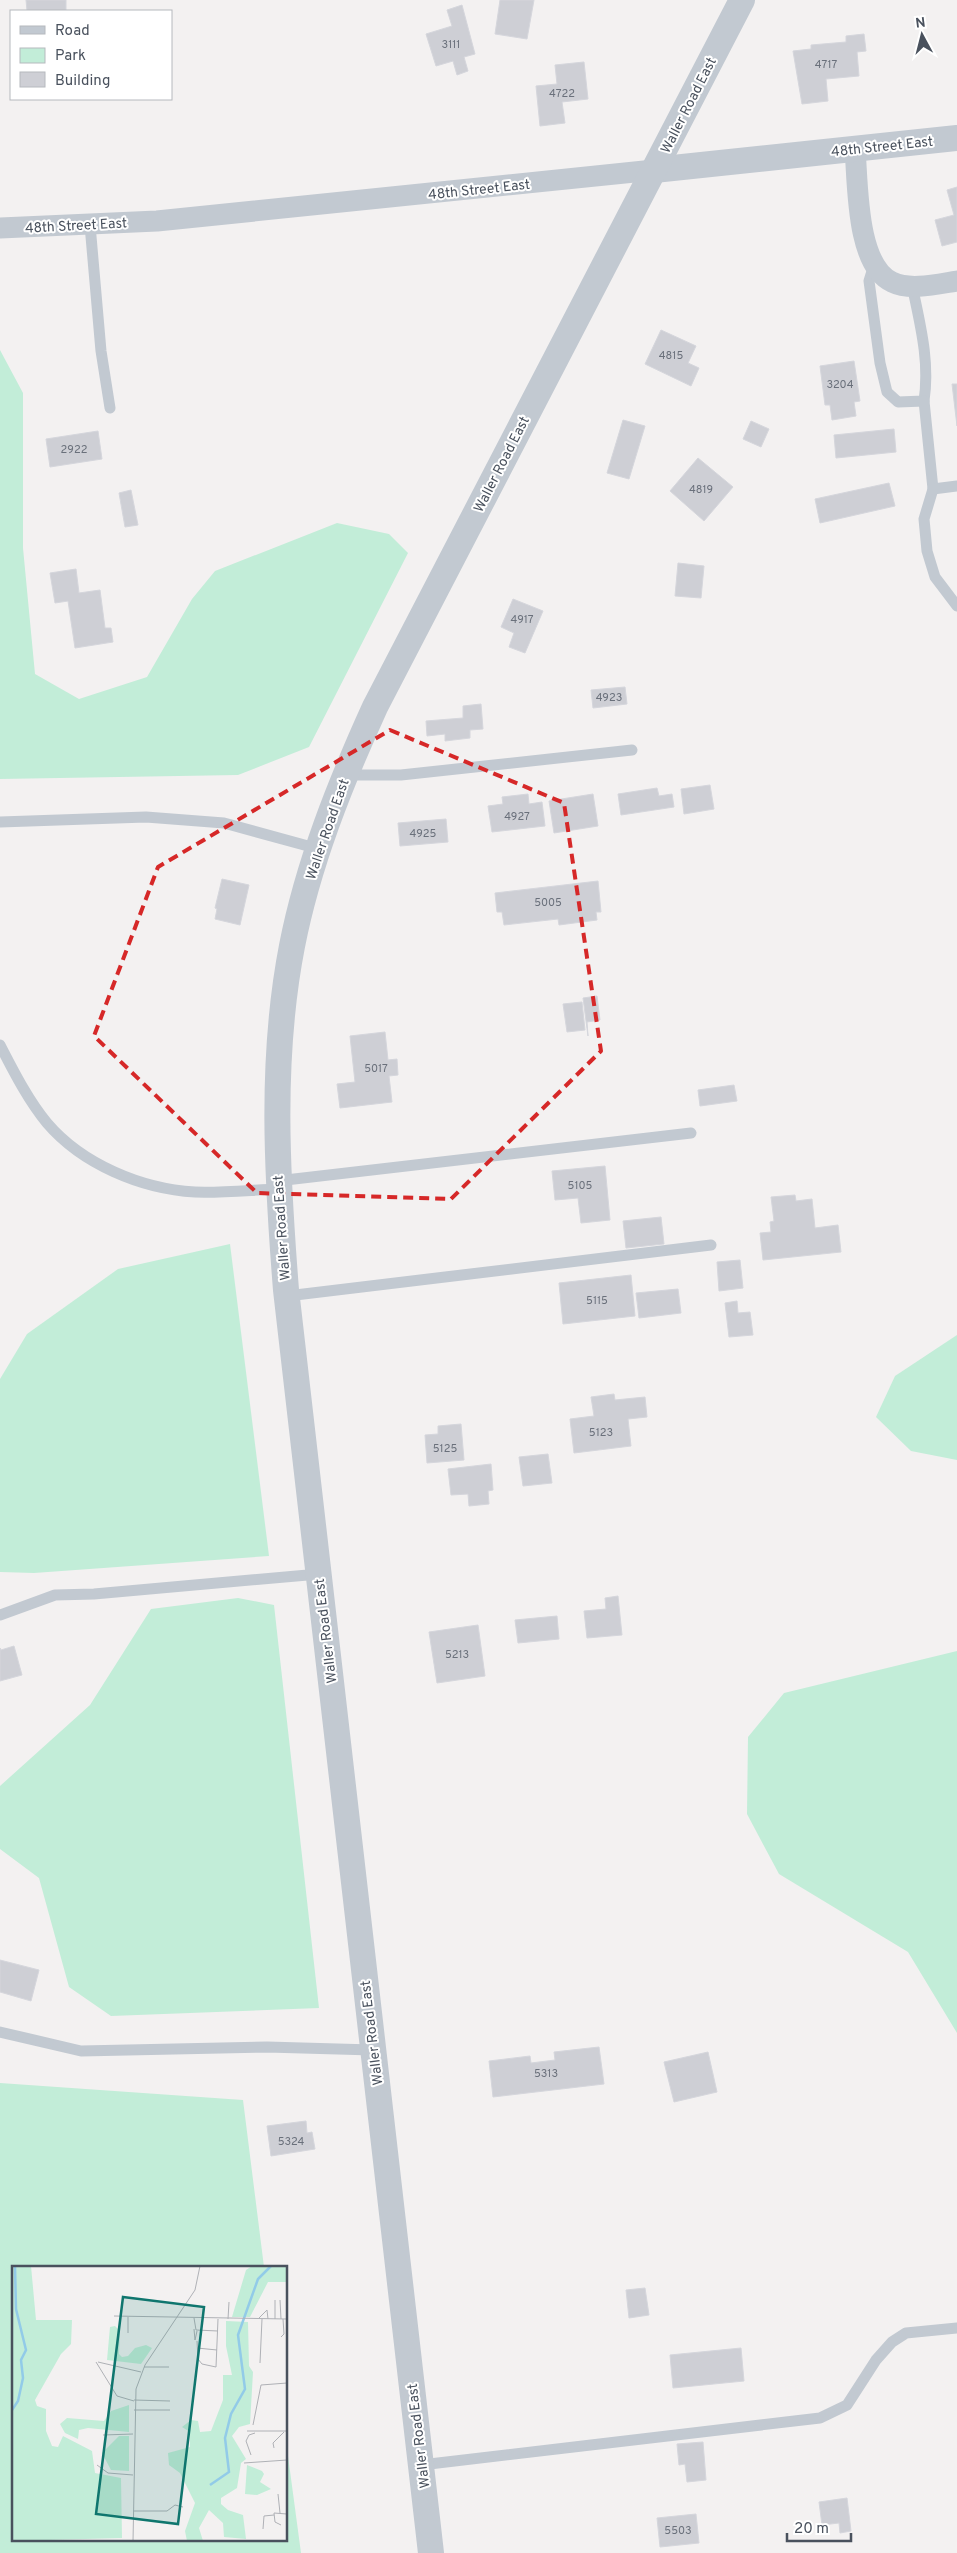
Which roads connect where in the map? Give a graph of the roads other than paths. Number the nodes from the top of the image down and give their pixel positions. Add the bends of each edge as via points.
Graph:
1 (742, 0) edge
2 (957, 138) edge
3 (855, 149) junction
4 (654, 170) junction
5 (90, 224) junction
6 (0, 228) edge
7 (878, 271) junction
8 (957, 282) edge
9 (912, 285) junction
10 (924, 401) junction
11 (110, 408) dead end
12 (957, 486) edge
13 (933, 489) junction
14 (957, 606) edge
15 (632, 750) dead end
16 (345, 775) junction
17 (0, 822) edge
18 (318, 849) junction
19 (0, 1045) edge
20 (691, 1133) dead end
21 (278, 1185) junction
22 (711, 1245) dead end
23 (287, 1296) junction
24 (319, 1574) junction
25 (0, 1615) edge
26 (0, 2032) edge
27 (373, 2050) junction
28 (957, 2328) edge
29 (421, 2465) junction
30 (431, 2553) edge

1 - 4 street, Waller Road East
2 - 3 street, 48th Street East
3 - 4 street, 48th Street East
3 - 7 street via 864,236
4 - 5 street, 48th Street East via 258,212
4 - 16 street, Waller Road East via 375,707
5 - 6 street, 48th Street East
5 - 11 lane via 101,351
7 - 9 street via 893,283
7 - 10 lane via 869,281 887,392 898,402
8 - 9 street
9 - 10 lane via 927,358
10 - 13 lane
12 - 13 lane
13 - 14 lane via 924,519 927,551 935,577
15 - 16 lane via 401,775
16 - 18 street, Waller Road East
17 - 18 lane via 146,817 214,823
18 - 21 street, Waller Road East via 292,947 280,1042
19 - 21 lane via 24,1090 47,1123 74,1149 106,1169 152,1185 194,1192
20 - 21 lane
21 - 23 street, Waller Road East
22 - 23 lane
23 - 24 street, Waller Road East
24 - 25 lane via 55,1595
24 - 27 street, Waller Road East
26 - 27 lane via 81,2051 267,2047
27 - 29 street, Waller Road East
28 - 29 lane via 906,2333 892,2342 876,2360 847,2405 820,2418
29 - 30 street, Waller Road East

